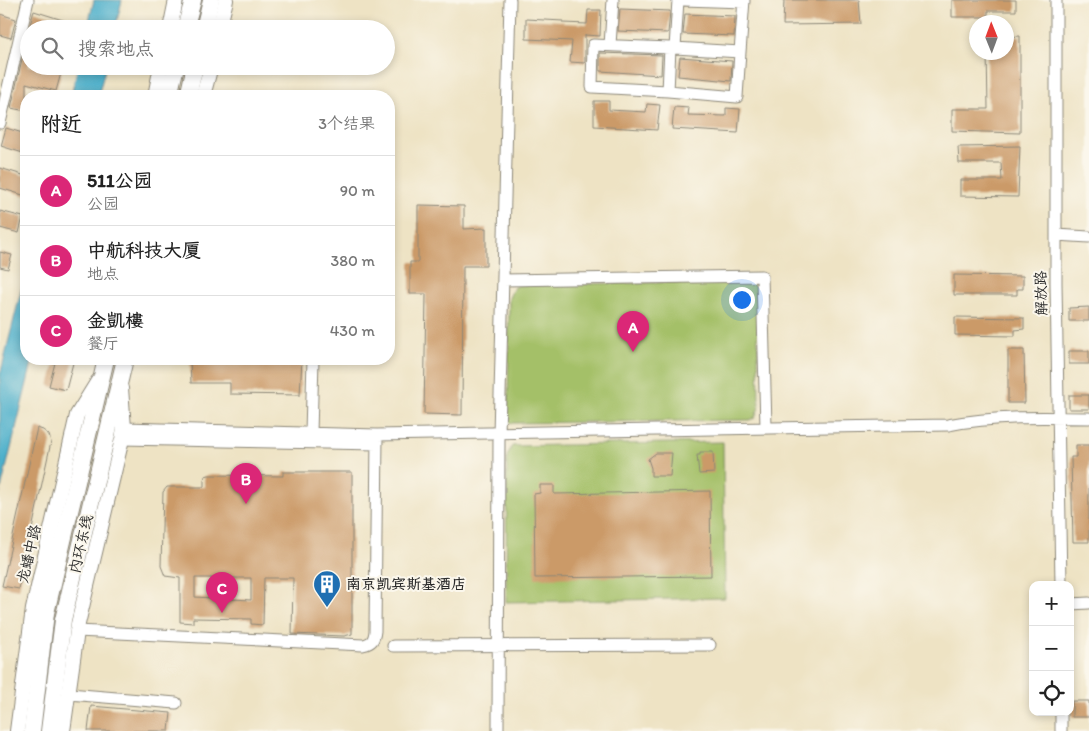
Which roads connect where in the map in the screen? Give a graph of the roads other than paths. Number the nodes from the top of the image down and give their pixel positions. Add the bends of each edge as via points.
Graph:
1 (28, 0) edge
2 (176, 0) edge
3 (193, 0) edge
4 (211, 0) edge
5 (226, 0) edge
6 (510, 0) edge
7 (613, 0) edge
8 (678, 0) edge
9 (684, 0) edge
10 (1056, 0) edge
11 (744, 1) edge
12 (23, 20) edge
13 (172, 20) edge
14 (188, 20) edge
15 (206, 20) edge
16 (221, 20) edge
17 (20, 35) edge
18 (610, 45) junction
19 (672, 48) junction
20 (740, 52) junction
21 (159, 75) edge
22 (174, 75) edge
23 (193, 75) edge
24 (209, 75) edge
25 (156, 90) edge
26 (170, 90) edge
27 (189, 90) edge
28 (205, 90) edge
29 (668, 91) junction
30 (0, 123) edge
31 (1056, 235) junction
32 (1089, 237) edge
33 (503, 280) junction
34 (124, 365) edge
35 (313, 365) edge
36 (104, 366) edge
37 (120, 379) junction
38 (1058, 417) junction
39 (1089, 418) edge
40 (766, 427) junction
41 (311, 433) junction
42 (123, 434) junction
43 (499, 434) junction
44 (377, 440) junction
45 (1061, 581) edge
46 (1089, 603) edge
47 (1074, 604) edge
48 (77, 631) junction
49 (393, 646) dead end
50 (499, 646) junction
51 (710, 646) dead end
52 (69, 694) junction
53 (176, 703) dead end
54 (1061, 716) edge
55 (17, 731) edge
56 (32, 731) edge
57 (49, 731) edge
58 (64, 731) edge
59 (498, 731) edge
60 (1060, 731) edge

1 - 12 street
2 - 13 main road
3 - 14 highway
4 - 15 highway
5 - 16 main road
6 - 33 street
7 - 18 street
8 - 19 street
9 - 11 street
10 - 31 street, 解放路
11 - 20 street
17 - 30 street
18 - 19 street
18 - 29 street via 593,45 592,87
19 - 20 street
19 - 29 street
20 - 29 street via 737,97
21 - 25 main road
22 - 26 highway
23 - 27 highway
24 - 28 main road
31 - 32 street
31 - 38 street, 解放路
33 - 40 street via 762,276
33 - 43 street
34 - 37 highway, 内环东线
35 - 41 street
36 - 55 main road, 龙蟠中路 via 77,415 33,609
36 - 56 highway, 内环东线 via 46,613
37 - 42 main road
37 - 57 highway, 内环东线 via 63,620
38 - 39 street
38 - 40 street via 973,420 948,425
38 - 45 street, 解放路
40 - 43 street
41 - 42 street
41 - 44 street
42 - 44 street
42 - 48 main road
43 - 44 street
43 - 50 street
44 - 48 street via 376,631 370,643
46 - 47 street
48 - 52 main road
49 - 50 street
50 - 51 street
50 - 59 street
52 - 53 street
52 - 58 main road
54 - 60 street

